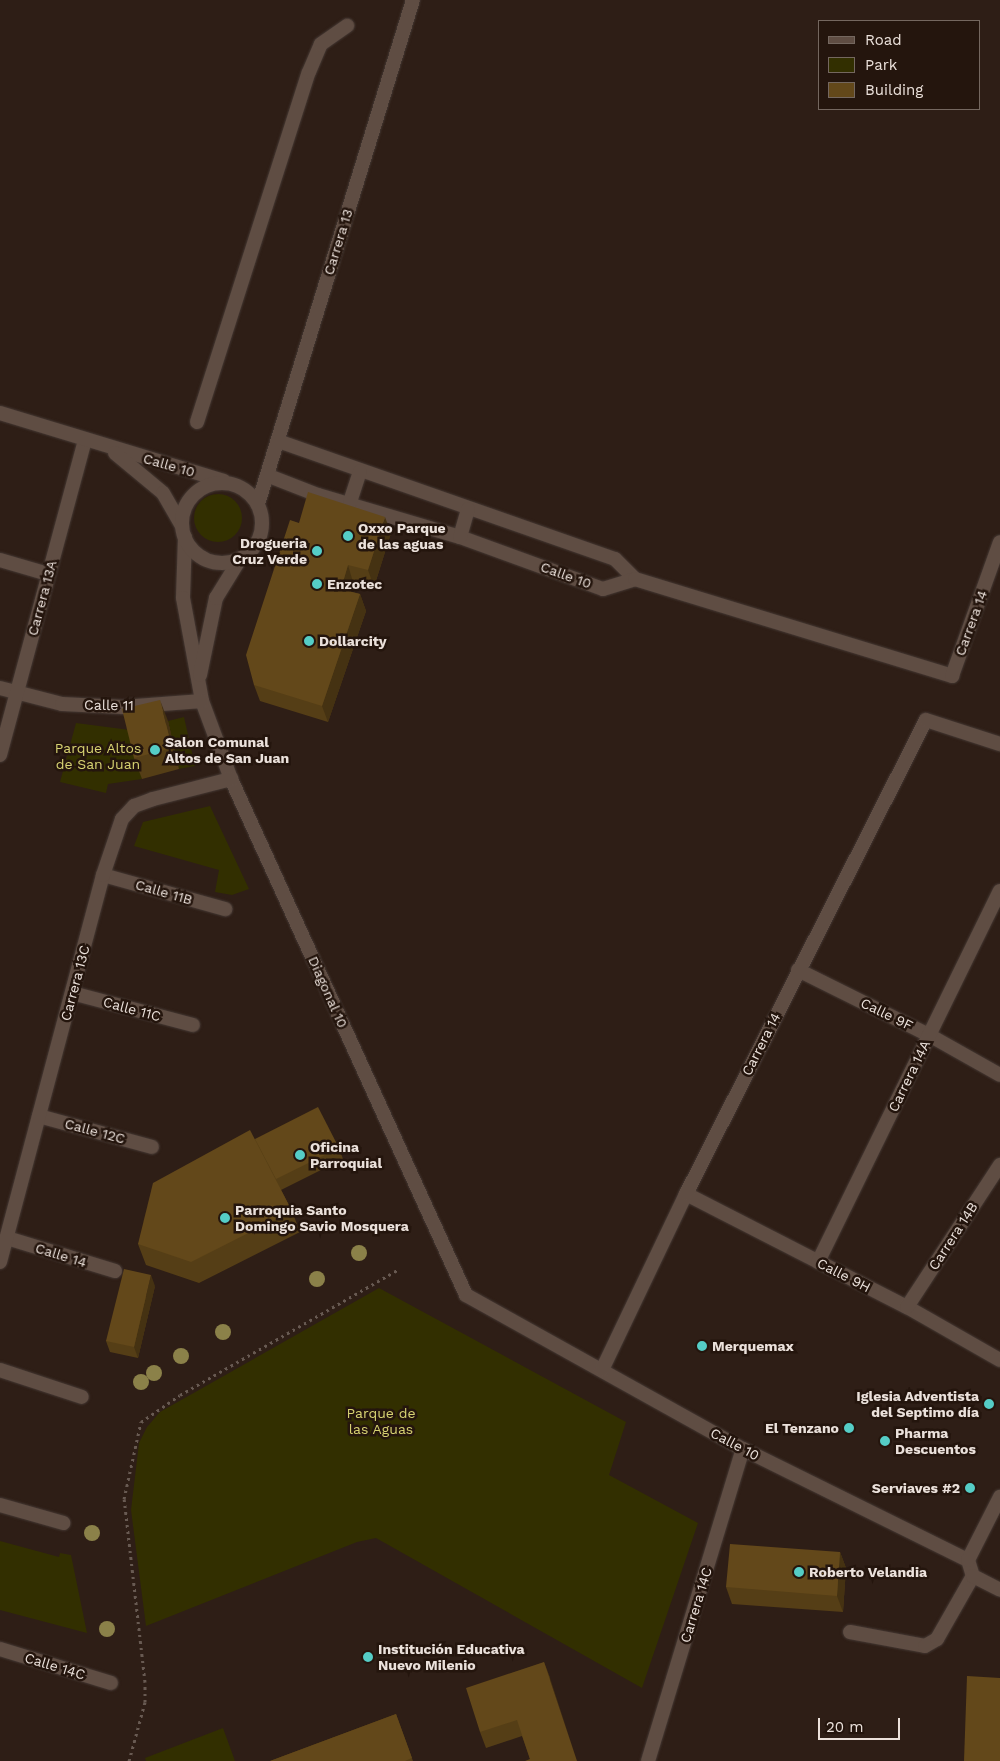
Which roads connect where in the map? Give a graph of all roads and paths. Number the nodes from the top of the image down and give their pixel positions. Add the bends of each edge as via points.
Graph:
1 (413, 0) edge
2 (347, 26) dead end
3 (0, 413) edge
4 (197, 422) dead end
5 (85, 440) junction
6 (278, 441) junction
7 (108, 448) junction
8 (360, 472) junction
9 (267, 480) junction
10 (230, 483) junction
11 (246, 490) junction
12 (350, 502) junction
13 (258, 504) junction
14 (468, 509) junction
15 (183, 532) junction
16 (460, 537) junction
17 (1000, 542) edge
18 (240, 559) junction
19 (0, 560) edge
20 (48, 574) junction
21 (635, 579) junction
22 (198, 686) junction
23 (0, 688) edge
24 (18, 694) junction
25 (202, 701) junction
26 (1000, 744) edge
27 (0, 756) edge
28 (231, 779) junction
29 (103, 875) junction
30 (1000, 891) edge
31 (225, 909) dead end
32 (798, 970) junction
33 (72, 993) junction
34 (193, 1025) dead end
35 (929, 1034) junction
36 (1000, 1075) edge
37 (39, 1116) junction
38 (152, 1146) dead end
39 (1000, 1164) edge
40 (686, 1194) junction
41 (7, 1238) junction
42 (0, 1262) edge
43 (818, 1262) junction
44 (399, 1269) dead end
45 (115, 1271) dead end
46 (466, 1295) joint
47 (907, 1307) junction
48 (1000, 1360) edge
49 (0, 1370) edge
50 (602, 1370) junction
51 (82, 1398) dead end
52 (743, 1450) junction
53 (1000, 1497) edge
54 (0, 1505) edge
55 (63, 1524) dead end
56 (968, 1560) junction
57 (973, 1576) junction
58 (1000, 1590) edge
59 (850, 1632) dead end
60 (0, 1649) edge
61 (111, 1683) dead end
62 (129, 1761) edge
63 (648, 1761) edge

1 - 6 street, Carrera 13
2 - 4 street via 321,44 309,72
3 - 5 street, Calle 10
5 - 7 street, Calle 10
5 - 20 street, Carrera 13A
6 - 8 street
6 - 9 street, Carrera 13
7 - 10 street, Calle 10
7 - 15 street, Calle 10 via 153,482
8 - 12 street
8 - 14 street
9 - 11 street
9 - 12 street, Calle 10
9 - 13 street, Carrera 13
10 - 11 street
10 - 15 street via 215,483 201,488 187,504
11 - 13 street
12 - 16 street, Calle 10
13 - 18 street via 262,531 254,548
14 - 16 street
14 - 21 street via 615,559
15 - 18 street via 198,555 207,560 229,562
15 - 22 street, Diagonal 10 via 183,598
16 - 21 street, Calle 10 via 603,589
17 - 21 street, Carrera 14 via 952,676
18 - 22 street, Diagonal 10 via 216,598
19 - 20 street
20 - 24 street, Carrera 13A
22 - 25 street, Diagonal 10
23 - 24 street
24 - 25 street, Calle 11 via 62,704 123,707
24 - 27 street, Carrera 13A
25 - 28 street, Diagonal 10
26 - 32 street, Carrera 14 via 926,720
28 - 29 street, Carrera 13C via 134,806 118,828
28 - 46 street, Diagonal 10
29 - 31 street, Calle 11B
29 - 33 street, Carrera 13C
30 - 35 street, Carrera 14A
32 - 35 street, Calle 9F
32 - 40 street, Carrera 14
33 - 34 street, Calle 11C
33 - 37 street, Carrera 13C
35 - 36 street, Calle 9F
35 - 43 street, Carrera 14A
37 - 38 street, Calle 12C
37 - 41 street, Carrera 13C
39 - 47 street, Carrera 14B
40 - 43 street, Calle 9H
40 - 50 street, Carrera 14
41 - 42 street, Carrera 13C
41 - 45 street, Calle 14
43 - 47 street, Calle 9H
44 - 62 path via 180,1395 141,1422 124,1499 145,1682 145,1702
46 - 50 street, Calle 10
47 - 48 street, Calle 9H
49 - 51 street
50 - 52 street, Calle 10
52 - 56 street, Calle 10
52 - 63 street, Carrera 14C
53 - 56 street
54 - 55 street
56 - 57 street
57 - 58 street
57 - 59 street via 937,1639 925,1646
60 - 61 street, Calle 14C

